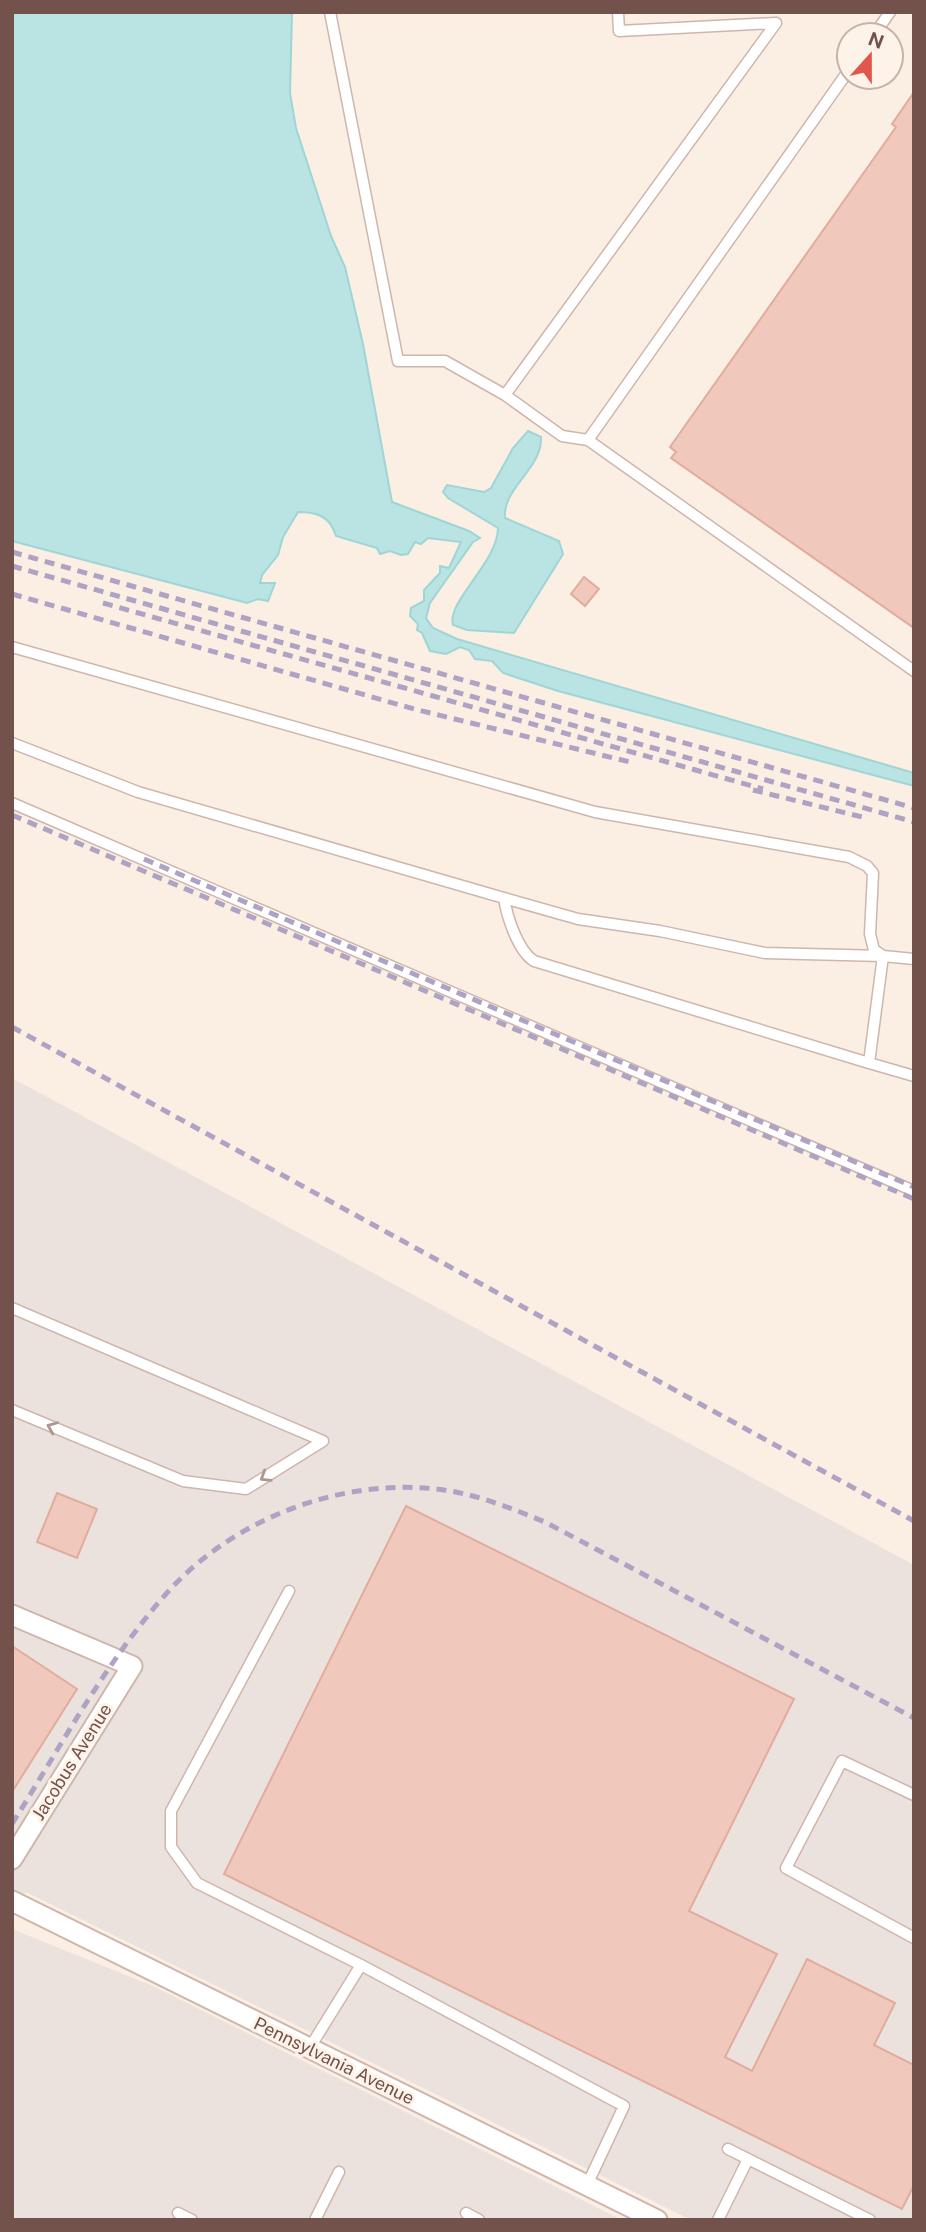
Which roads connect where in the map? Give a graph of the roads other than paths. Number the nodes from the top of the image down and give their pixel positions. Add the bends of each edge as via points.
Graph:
1 (330, 12) edge
2 (618, 12) edge
3 (835, 90) edge
4 (505, 395) junction
5 (588, 440) junction
6 (12, 647) edge
7 (914, 671) edge
8 (12, 743) edge
9 (12, 803) edge
10 (504, 898) junction
11 (883, 956) junction
12 (914, 959) edge
13 (869, 1063) junction
14 (914, 1076) edge
15 (914, 1191) edge
16 (12, 1308) edge
17 (12, 1410) edge
18 (289, 1591) dead end
19 (12, 1615) edge
20 (914, 1794) edge
21 (12, 1859) edge
22 (12, 1900) edge
23 (914, 1938) edge
24 (361, 1965) junction
25 (309, 2049) junction
26 (728, 2149) dead end
27 (748, 2159) junction
28 (340, 2172) dead end
29 (587, 2185) junction
30 (178, 2213) dead end
31 (466, 2213) dead end
32 (192, 2220) edge
33 (315, 2220) edge
34 (479, 2220) edge
35 (657, 2220) edge
36 (718, 2220) edge
37 (870, 2220) edge

1 - 4 lane via 397,361 445,360
2 - 4 lane via 619,31 776,23
3 - 5 lane
4 - 5 lane via 562,436
5 - 7 lane
6 - 11 lane via 549,800 645,822 849,857 873,873 870,938 874,950
8 - 10 lane via 138,792
9 - 15 lane
10 - 11 lane via 578,919 765,953
10 - 13 lane via 525,953 534,961
11 - 12 lane
11 - 13 lane
13 - 14 lane
16 -> 17 lane via 323,1441 246,1489 183,1482
18 - 24 lane via 171,1811 171,1847 197,1883
19 - 21 street, Jacobus Avenue via 132,1666
20 - 23 lane via 842,1760 786,1868
22 - 25 street, Pennsylvania Avenue
24 - 25 lane
24 - 29 lane via 624,2106
25 - 29 street, Pennsylvania Avenue
26 - 27 lane
27 - 36 lane
27 - 37 lane
28 - 33 lane
29 - 35 street, Pennsylvania Avenue
30 - 32 lane
31 - 34 lane

